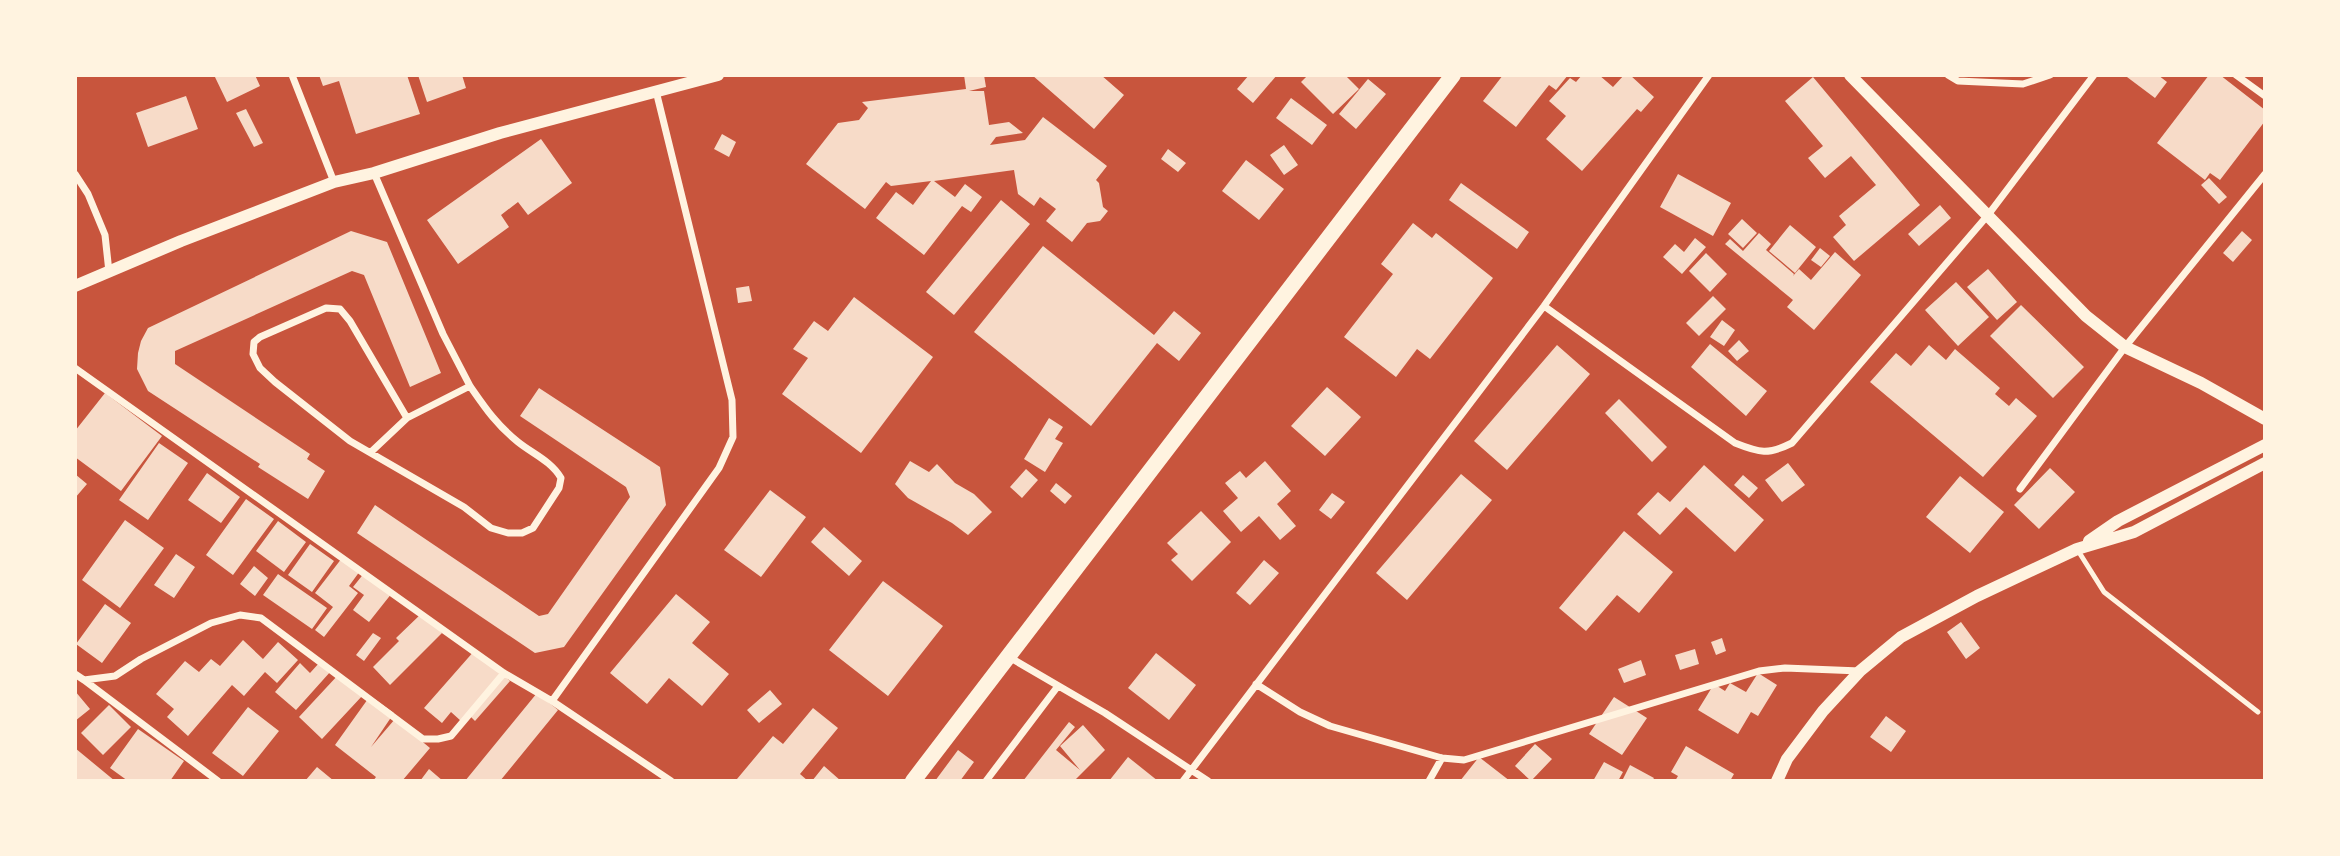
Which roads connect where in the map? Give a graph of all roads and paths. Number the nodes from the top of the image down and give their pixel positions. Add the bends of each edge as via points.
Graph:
1 (292, 75) edge
2 (718, 75) edge
3 (1453, 75) edge
4 (1709, 75) edge
5 (1850, 75) edge
6 (1948, 75) edge
7 (2050, 75) edge
8 (2094, 75) edge
9 (2236, 75) edge
10 (656, 90) junction
11 (2265, 96) edge
12 (374, 173) junction
13 (75, 174) edge
14 (2265, 174) edge
15 (334, 182) junction
16 (1988, 215) junction
17 (109, 272) junction
18 (75, 286) edge
19 (1544, 306) junction
20 (2125, 347) junction
21 (75, 368) edge
22 (470, 386) junction
23 (407, 418) junction
24 (2265, 419) edge
25 (2265, 445) edge
26 (372, 452) junction
27 (2265, 463) edge
28 (2020, 489) dead end
29 (2077, 549) junction
30 (1008, 657) junction
31 (1860, 671) junction
32 (503, 673) junction
33 (75, 674) edge
34 (84, 680) junction
35 (1256, 684) junction
36 (1058, 686) junction
37 (552, 701) junction
38 (2258, 712) dead end
39 (1442, 758) junction
40 (1192, 768) junction
41 (218, 781) edge
42 (671, 781) edge
43 (913, 781) edge
44 (986, 781) edge
45 (1183, 781) edge
46 (1208, 781) edge
47 (1429, 781) edge
48 (1777, 781) edge

1 - 15 street
2 - 10 street
3 - 30 main road
4 - 19 street
5 - 16 street
6 - 7 street via 1958,81 2023,84
8 - 16 street
9 - 11 street
10 - 12 street
10 - 37 street via 733,400 733,437 719,468
12 - 15 street
12 - 22 street
13 - 17 street via 105,235
14 - 20 street
15 - 17 street
16 - 19 street via 1792,443 1773,453 1735,443
16 - 20 street via 2086,316
17 - 18 street
19 - 35 street
20 - 24 street
20 - 28 street
21 - 32 street
22 - 23 street
22 - 26 street via 493,420 555,467 561,478 533,528 508,533 491,528
23 - 26 street
23 - 26 street via 340,309 326,308 254,342 253,354 260,368 275,382 350,441
25 - 29 street via 2118,521
27 - 29 street via 2134,532
29 - 31 street via 1901,637
29 - 38 lane via 2104,592
30 - 36 street
30 - 43 main road
31 - 39 street via 1759,671 1464,760
31 - 48 street via 1823,711 1787,759
32 - 34 street via 451,736 438,739 423,739 261,618 240,615 211,624 115,676
32 - 37 street
33 - 34 street
34 - 41 street
35 - 39 street via 1330,726
35 - 40 street
36 - 40 street
36 - 44 street
37 - 42 street
39 - 47 street
40 - 45 street
40 - 46 street

